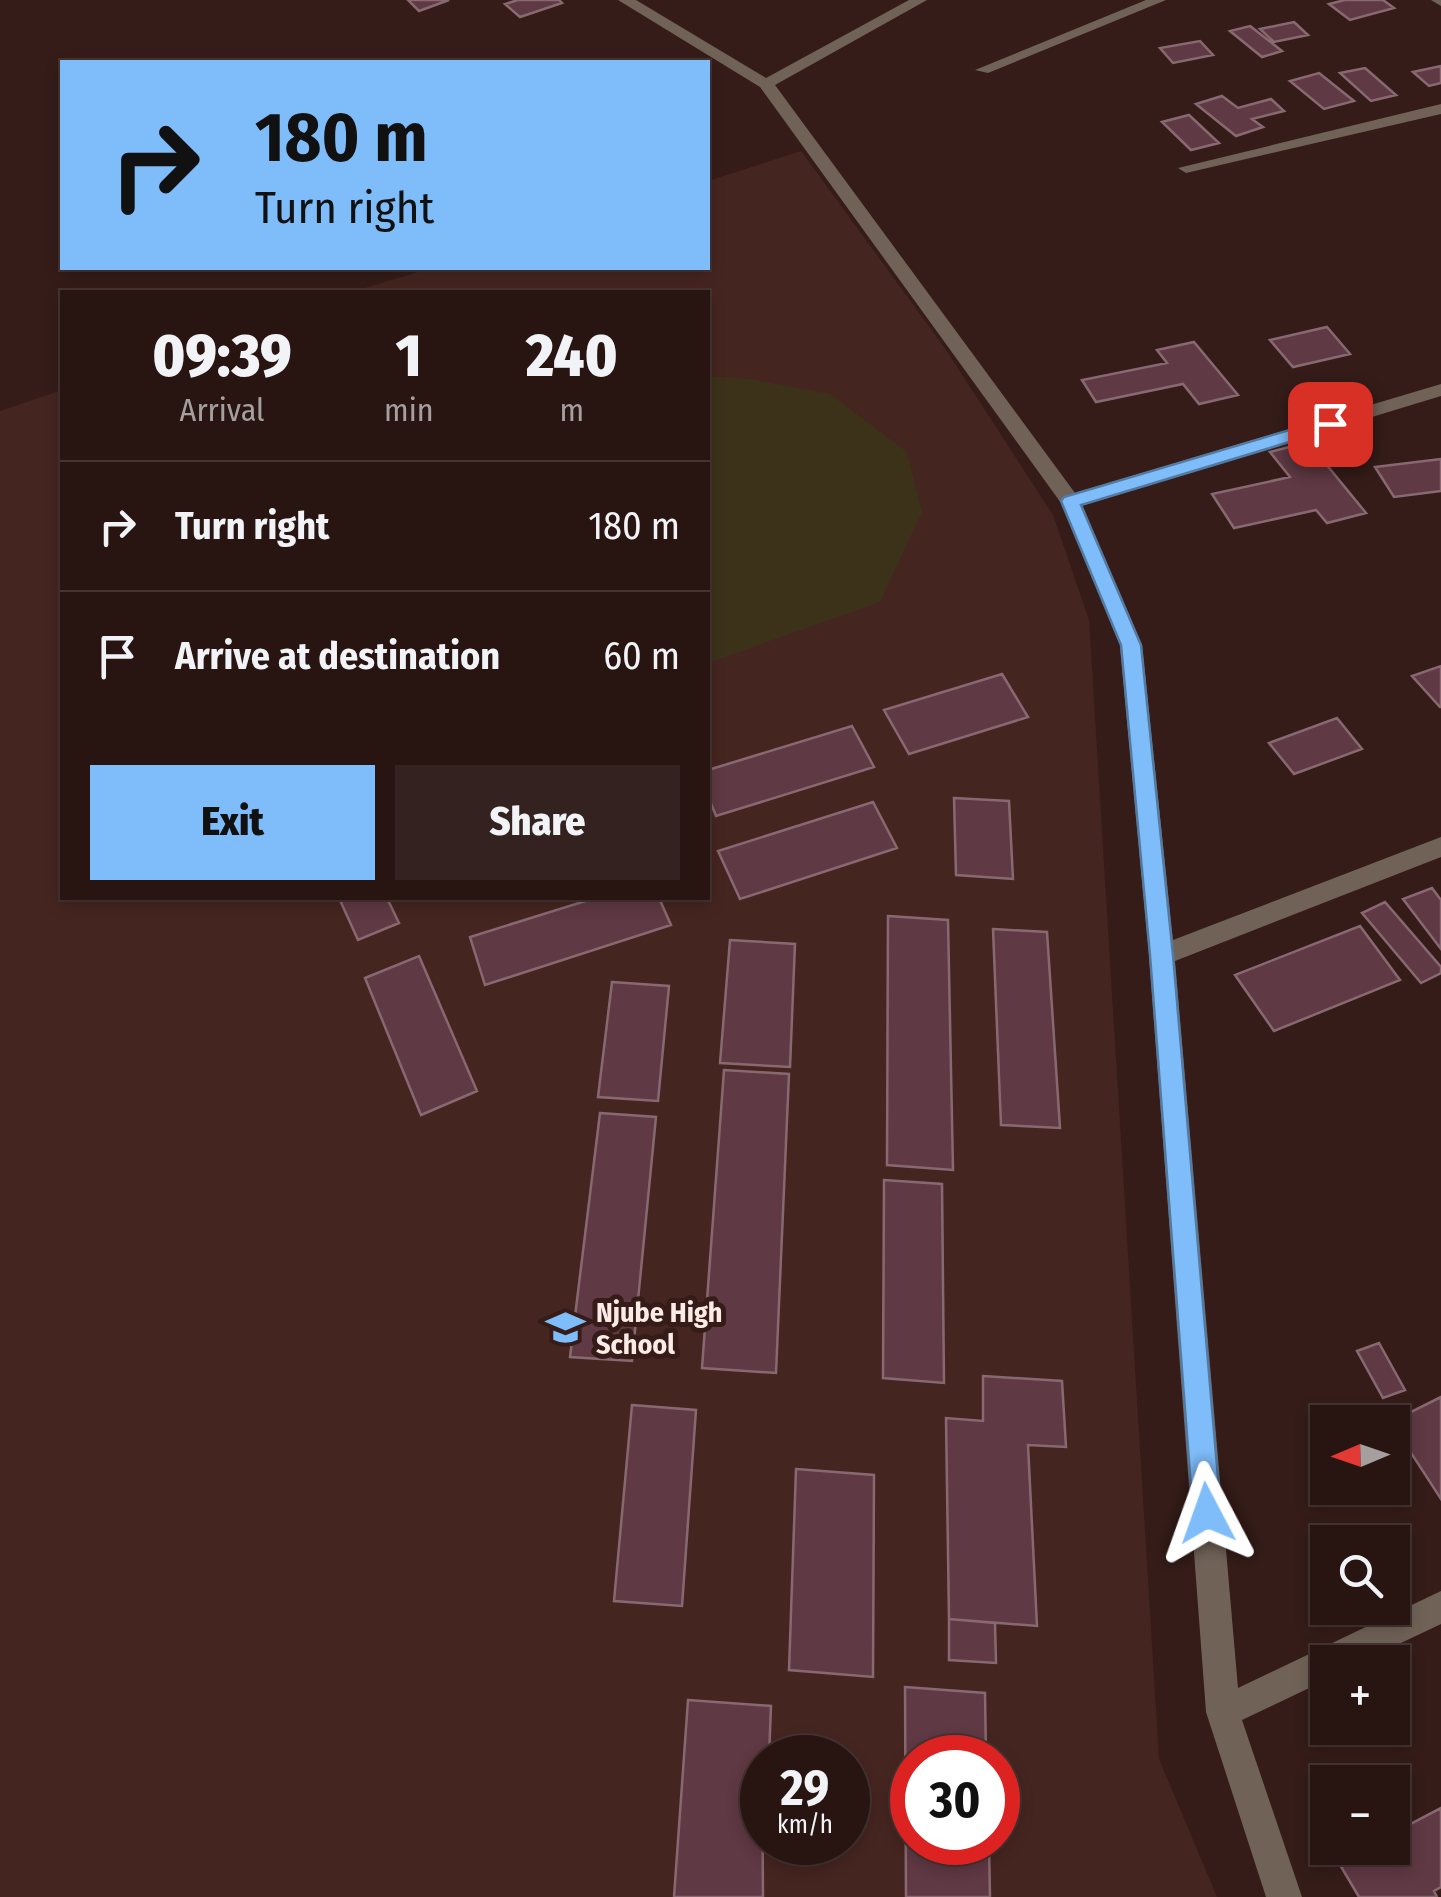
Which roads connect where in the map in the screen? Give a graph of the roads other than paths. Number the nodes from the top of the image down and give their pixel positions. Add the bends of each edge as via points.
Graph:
1 (625, 0) edge
2 (920, 0) edge
3 (1159, 0) edge
4 (983, 70) dead end
5 (766, 84) junction
6 (1441, 109) edge
7 (1186, 168) dead end
8 (1441, 390) edge
9 (1070, 501) junction
10 (1441, 847) edge
11 (1162, 955) junction
12 (1441, 1607) edge
13 (1223, 1712) junction
14 (1284, 1897) edge

1 - 5 street
2 - 5 street
3 - 4 street
5 - 9 street
6 - 7 street
8 - 9 street
9 - 11 street via 1131,645
10 - 11 street
11 - 13 street
12 - 13 street
13 - 14 street

